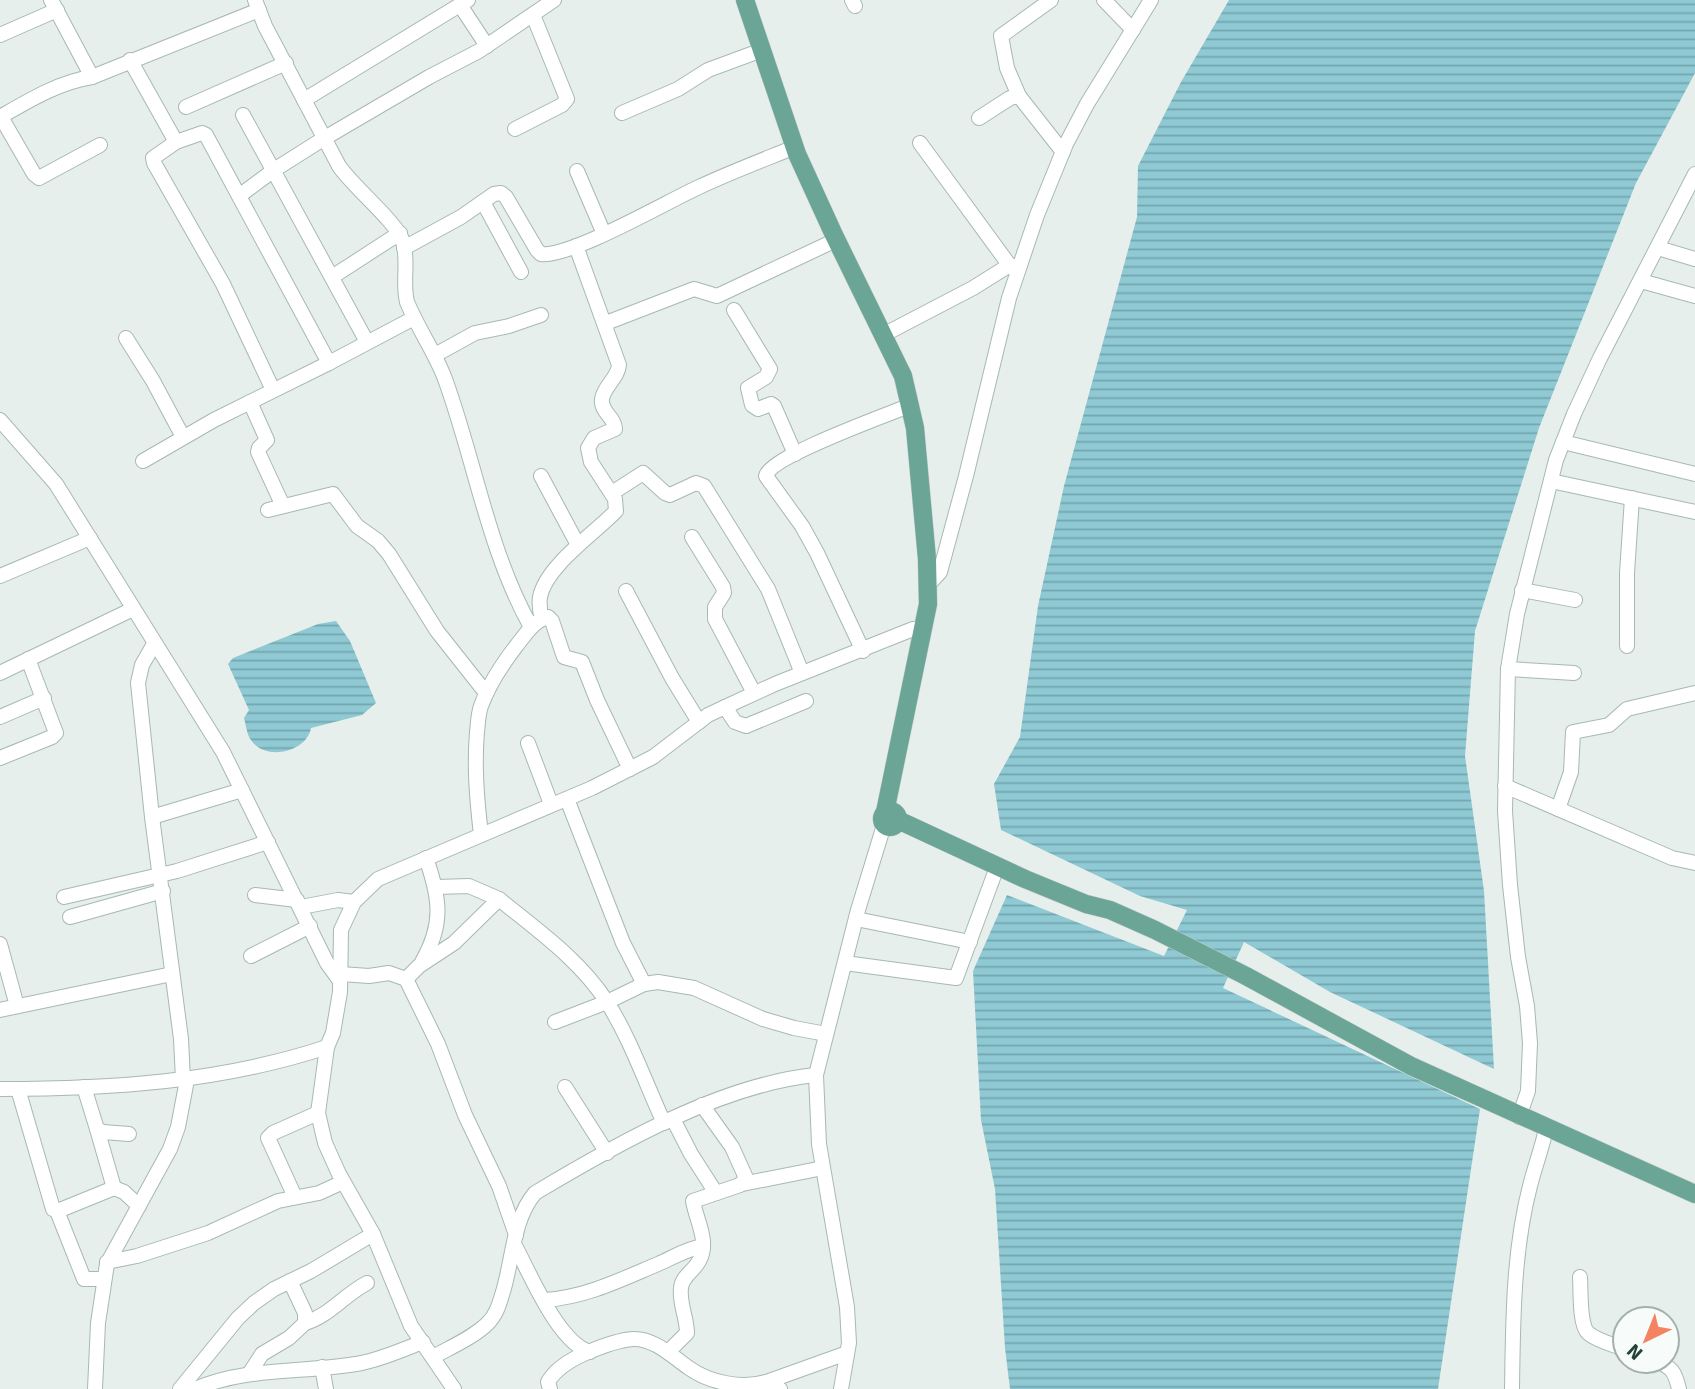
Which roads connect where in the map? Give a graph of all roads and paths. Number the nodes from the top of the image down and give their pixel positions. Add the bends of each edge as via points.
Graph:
1 (554, 0) edge
2 (745, 0) edge
3 (1051, 0) edge
4 (1104, 0) edge
5 (1151, 0) edge
6 (464, 3) edge
7 (259, 4) edge
8 (54, 5) edge
9 (533, 15) junction
10 (1133, 30) junction
11 (0, 35) edge
12 (487, 46) junction
13 (762, 50) junction
14 (130, 60) junction
15 (286, 63) junction
16 (92, 77) junction
17 (1019, 96) junction
18 (304, 100) junction
19 (186, 107) dead end
20 (622, 113) dead end
21 (243, 115) dead end
22 (0, 117) edge
23 (979, 118) dead end
24 (515, 129) dead end
25 (323, 139) junction
26 (176, 142) junction
27 (920, 143) dead end
28 (100, 145) dead end
29 (794, 147) junction
30 (1063, 152) junction
31 (274, 170) junction
32 (578, 171) dead end
33 (1695, 174) edge
34 (1690, 194) edge
35 (239, 196) junction
36 (483, 202) junction
37 (400, 233) junction
38 (604, 234) junction
39 (836, 240) junction
40 (576, 246) junction
41 (404, 248) junction
42 (1658, 248) junction
43 (1695, 259) edge
44 (1015, 265) junction
45 (521, 272) dead end
46 (332, 277) junction
47 (1641, 281) junction
48 (1695, 296) edge
49 (734, 310) dead end
50 (541, 315) dead end
51 (414, 318) junction
52 (606, 323) junction
53 (883, 335) junction
54 (126, 338) dead end
55 (367, 342) junction
56 (435, 355) junction
57 (329, 363) junction
58 (273, 390) junction
59 (250, 402) junction
60 (911, 405) junction
61 (0, 420) edge
62 (183, 437) junction
63 (1563, 442) junction
64 (794, 454) junction
65 (143, 461) dead end
66 (1695, 474) edge
67 (541, 476) dead end
68 (1551, 481) junction
69 (612, 493) junction
70 (1632, 498) junction
71 (283, 506) junction
72 (268, 510) dead end
73 (1695, 512) edge
74 (692, 537) dead end
75 (90, 538) junction
76 (578, 545) junction
77 (0, 576) edge
78 (928, 585) junction
79 (1522, 590) junction
80 (626, 591) dead end
81 (1575, 600) dead end
82 (133, 609) junction
83 (537, 623) junction
84 (924, 628) junction
85 (154, 644) junction
86 (1628, 646) dead end
87 (863, 650) junction
88 (28, 659) junction
89 (1508, 669) junction
90 (0, 673) edge
91 (802, 673) junction
92 (1574, 673) dead end
93 (754, 693) junction
94 (1695, 693) edge
95 (486, 694) junction
96 (44, 698) junction
97 (806, 701) dead end
98 (725, 707) junction
99 (0, 717) edge
100 (699, 722) junction
101 (528, 743) dead end
102 (0, 758) edge
103 (630, 769) junction
104 (1505, 786) junction
105 (242, 790) junction
106 (567, 799) junction
107 (551, 804) junction
108 (1558, 809) junction
109 (152, 817) junction
110 (889, 819) junction
111 (481, 835) junction
112 (268, 842) junction
113 (426, 858) junction
114 (1695, 863) edge
115 (997, 867) junction
116 (160, 874) junction
117 (436, 887) junction
118 (163, 891) junction
119 (255, 895) dead end
120 (64, 897) dead end
121 (499, 899) junction
122 (354, 902) junction
123 (299, 903) junction
124 (70, 917) dead end
125 (856, 919) junction
126 (310, 926) junction
127 (970, 942) junction
128 (0, 944) edge
129 (251, 956) dead end
130 (845, 963) junction
131 (419, 966) junction
132 (172, 974) junction
133 (340, 977) junction
134 (406, 979) junction
135 (644, 984) junction
136 (607, 1002) junction
137 (17, 1006) junction
138 (0, 1010) edge
139 (555, 1022) dead end
140 (826, 1034) junction
141 (327, 1046) junction
142 (816, 1075) junction
143 (185, 1080) junction
144 (84, 1087) junction
145 (565, 1087) dead end
146 (0, 1089) edge
147 (18, 1089) junction
148 (702, 1105) junction
149 (318, 1113) junction
150 (1519, 1116) junction
151 (668, 1121) junction
152 (97, 1129) junction
153 (1546, 1129) junction
154 (129, 1134) dead end
155 (607, 1153) junction
156 (823, 1168) junction
157 (343, 1182) junction
158 (742, 1184) junction
159 (114, 1188) junction
160 (716, 1193) junction
161 (1695, 1194) edge
162 (295, 1197) junction
163 (139, 1206) junction
164 (57, 1211) junction
165 (373, 1234) junction
166 (515, 1239) junction
167 (703, 1246) junction
168 (107, 1262) junction
169 (1580, 1277) dead end
170 (104, 1279) junction
171 (290, 1281) junction
172 (367, 1283) dead end
173 (545, 1300) junction
174 (304, 1324) junction
175 (423, 1342) junction
176 (1611, 1344) edge
177 (590, 1352) junction
178 (668, 1352) junction
179 (847, 1353) junction
180 (433, 1357) junction
181 (321, 1367) junction
182 (249, 1374) junction
183 (766, 1382) junction
184 (94, 1389) edge
185 (180, 1389) edge
186 (195, 1389) edge
187 (326, 1389) edge
188 (454, 1389) edge
189 (550, 1389) edge
190 (780, 1389) edge
191 (841, 1389) edge
192 (1512, 1389) edge

1 - 9 street
2 - 13 main road
3 - 17 street via 1001,36
4 - 10 street
5 - 10 street
6 - 12 street
6 - 18 street
7 - 14 street
7 - 15 street via 265,26
8 - 11 street
8 - 16 street
9 - 12 street
9 - 24 street via 567,99
10 - 30 street
12 - 25 street
13 - 20 street via 708,70 678,89
13 - 29 main road
14 - 16 street
14 - 26 street
15 - 18 street
15 - 19 street
16 - 22 street via 55,88
17 - 23 street
17 - 30 street
18 - 25 street
21 - 31 street
22 - 28 street via 39,177
25 - 31 street
25 - 37 street via 348,178
26 - 35 street via 206,135
26 - 58 street via 156,154 154,163 223,284
27 - 44 street
29 - 38 street
29 - 39 main road
30 - 44 street
31 - 35 street
31 - 46 street
32 - 38 street
33 - 34 street
34 - 42 street
35 - 57 street
36 - 40 street via 503,194 541,254
36 - 41 street
36 - 45 street
37 - 41 street
37 - 46 street
38 - 40 street
39 - 52 street via 717,296 694,289
39 - 53 main road
40 - 52 street
41 - 51 street via 404,290
42 - 43 street
42 - 47 street
44 - 53 street
44 - 78 street via 940,572
46 - 55 street
47 - 48 street
47 - 63 street
49 - 64 street via 770,369 748,388 751,405 758,409 774,406
50 - 56 street via 475,332
51 - 55 street
51 - 56 street
52 - 69 street via 619,365 601,401 615,429 594,438 588,454
53 - 60 main road
54 - 62 street
55 - 57 street
56 - 83 street via 515,598
57 - 58 street
58 - 59 street
59 - 62 street
59 - 71 street via 267,440 258,452
60 - 64 street
60 - 78 main road
61 - 75 street via 56,484
62 - 65 street
63 - 66 street
63 - 68 street
64 - 87 street via 767,470 766,476 812,544
67 - 76 street
68 - 70 street
68 - 79 street
69 - 76 street via 616,511
69 - 91 street via 643,473 670,495 696,482 705,486 768,589
70 - 73 street
70 - 86 street
71 - 72 street
71 - 95 street via 333,494 357,526 389,554 438,631
74 - 93 street via 723,587 715,619
75 - 77 street
75 - 82 street
76 - 83 street via 543,587
78 - 84 main road
79 - 81 street
79 - 89 street
80 - 100 street
82 - 85 street
82 - 88 street
83 - 95 street via 514,649
83 - 103 street via 548,617 564,657 583,662
84 - 87 street
84 - 110 main road
85 - 105 street
85 - 109 street via 138,683
87 - 91 street
88 - 90 street
88 - 96 street
89 - 92 street
89 - 104 street
91 - 93 street
93 - 98 street
94 - 108 street via 1627,709 1609,725 1573,732 1571,772
95 - 111 street via 475,753
96 - 99 street
96 - 102 street via 55,735
97 - 98 street via 746,726 735,722
98 - 100 street
100 - 103 street
101 - 107 street
103 - 106 street
104 - 108 street
104 - 150 street via 1511,894 1530,1043 1528,1091
105 - 109 street
105 - 112 street
106 - 107 street
106 - 135 street via 623,943
107 - 111 street
108 - 114 street via 1672,858
109 - 116 street
110 - 115 main road
110 - 125 street
111 - 113 street
112 - 116 street
112 - 123 street
113 - 117 street
113 - 122 street via 378,879
115 - 127 street
115 - 150 main road via 1155,930 1411,1066
116 - 118 street
116 - 120 street
117 - 121 street via 469,886
117 - 131 street via 436,934
118 - 124 street
118 - 132 street
119 - 123 street
121 - 131 street via 454,943
121 - 136 street via 579,966
122 - 123 street
122 - 133 street via 341,930
123 - 126 street
125 - 127 street
125 - 130 street
126 - 129 street
126 - 133 street via 327,962
127 - 130 street via 956,978
128 - 137 street
130 - 140 street
131 - 134 street
132 - 137 street
132 - 143 street
133 - 134 street via 389,973
133 - 141 street
134 - 166 street via 490,1164
135 - 136 street
135 - 140 street via 694,988 763,1019
136 - 139 street
136 - 151 street
137 - 138 street
140 - 142 street
141 - 143 street via 281,1062
141 - 149 street
142 - 148 street via 770,1083
142 - 156 street
143 - 144 street
143 - 163 street via 170,1149
144 - 147 street
144 - 152 street
145 - 155 street
146 - 147 street
147 - 164 street via 50,1203
148 - 151 street
148 - 158 street via 742,1165 746,1178
149 - 157 street via 325,1143
149 - 162 street via 268,1138
150 - 153 main road
151 - 155 street
151 - 160 street
152 - 154 street
152 - 159 street
153 - 161 main road
153 - 192 street via 1520,1242
155 - 166 street via 536,1194 527,1203
156 - 158 street
156 - 179 street via 847,1307
157 - 162 street via 319,1194
157 - 165 street
158 - 160 street
159 - 163 street
159 - 164 street
160 - 167 street via 693,1201
162 - 168 street via 208,1233
163 - 168 street
164 - 170 street via 84,1279
165 - 171 street
165 - 175 street via 411,1326
166 - 173 street
166 - 180 street via 497,1312 488,1324
167 - 173 street via 579,1296
167 - 178 street via 699,1261 681,1284 687,1333
168 - 170 street
169 - 176 street via 1587,1331
170 - 184 street
171 - 174 street via 305,1312
171 - 185 street via 238,1318
172 - 174 street via 325,1315
173 - 177 street via 564,1332
174 - 182 street via 262,1354
175 - 180 street
175 - 181 street via 359,1364
177 - 178 street via 634,1339
177 - 189 street via 554,1373 548,1382
178 - 183 street via 711,1379 752,1387
179 - 183 street
179 - 191 street
180 - 188 street
181 - 182 street
181 - 187 street
182 - 186 street
183 - 190 street

